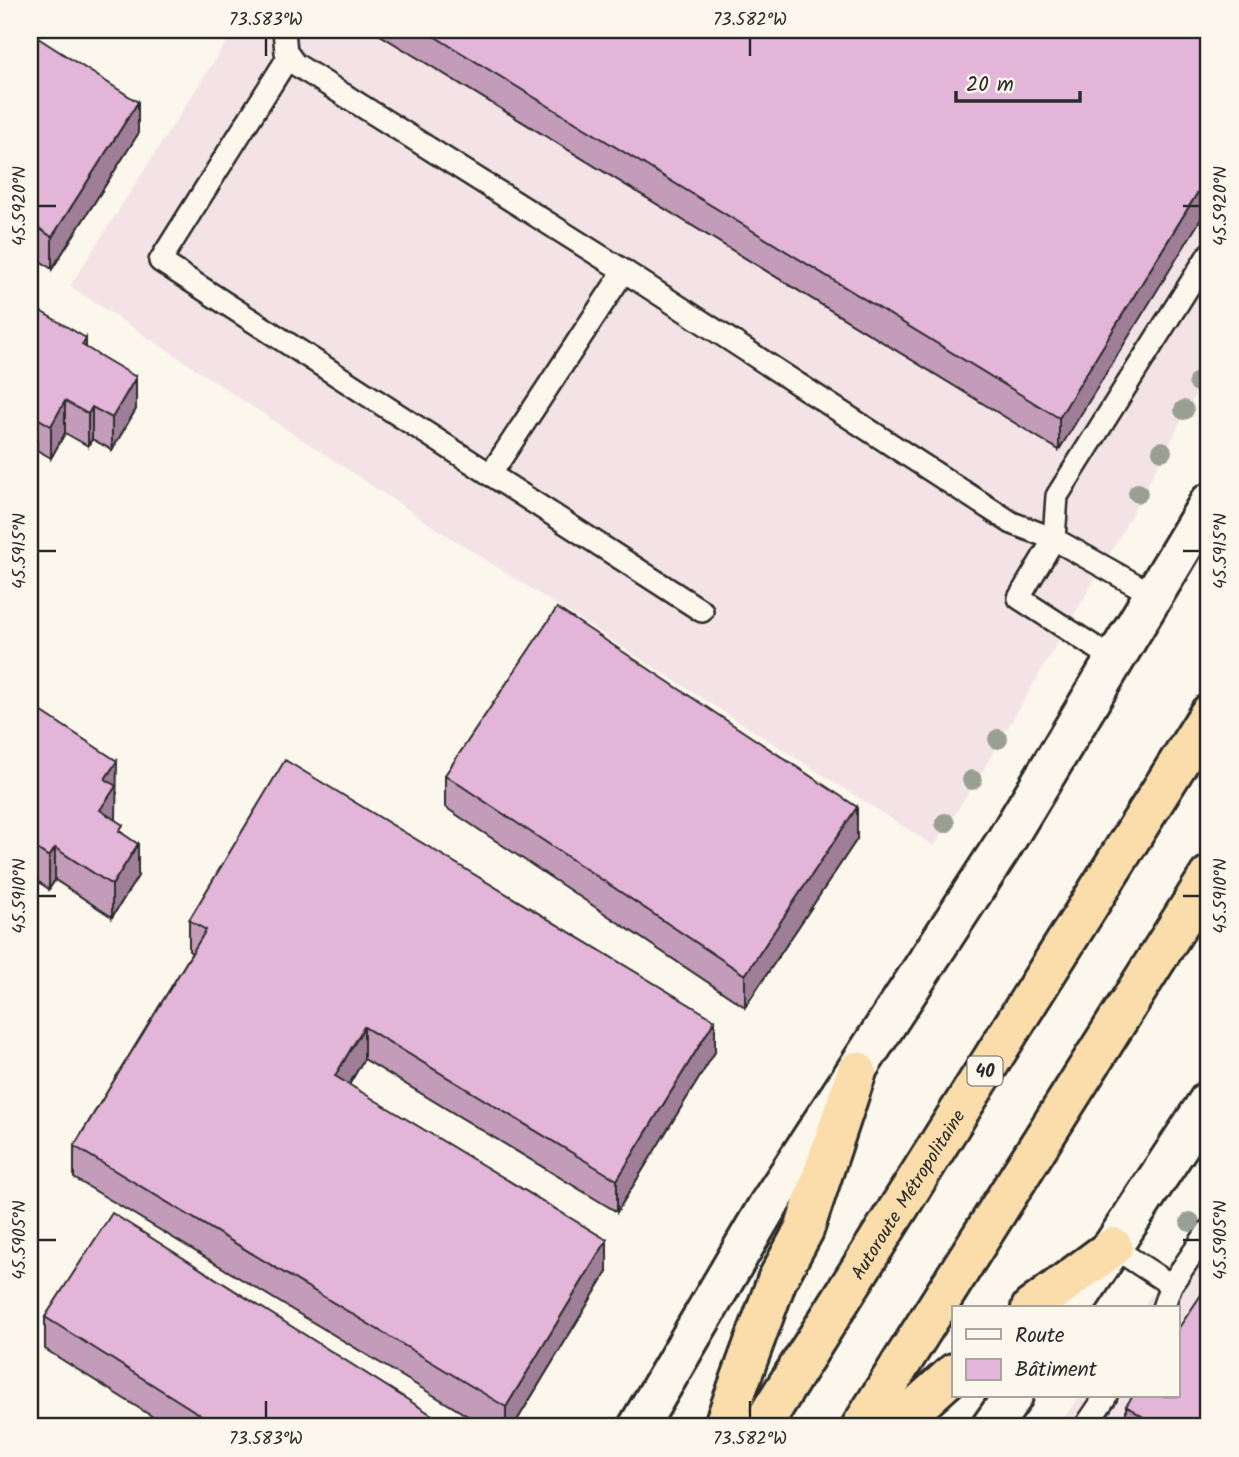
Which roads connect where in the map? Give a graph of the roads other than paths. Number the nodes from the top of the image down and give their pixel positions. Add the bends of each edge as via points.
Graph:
1 (284, 30) edge
2 (289, 57) junction
3 (1209, 254) edge
4 (624, 271) junction
5 (490, 475) junction
6 (1209, 503) edge
7 (1054, 539) junction
8 (1154, 595) junction
9 (702, 611) dead end
10 (1115, 660) junction
11 (1209, 714) edge
12 (1209, 876) edge
13 (857, 1071) junction
14 (1206, 1114) edge
15 (1209, 1230) edge
16 (1113, 1247) junction
17 (1171, 1285) junction
18 (1034, 1306) edge
19 (1073, 1306) edge
20 (1164, 1306) edge
21 (952, 1375) edge
22 (1105, 1398) edge
23 (638, 1427) edge
24 (723, 1427) edge
25 (761, 1427) edge
26 (862, 1427) edge
27 (894, 1427) edge
28 (1085, 1427) edge

1 - 2 lane
2 - 4 lane
2 - 5 lane via 160,261
3 - 7 lane via 1057,496
4 - 5 lane
4 - 7 lane via 1012,523
5 - 9 lane
6 - 8 main road
7 - 8 lane
7 - 10 lane via 1019,598
8 - 10 main road
10 - 13 main road via 1002,847
11 - 25 highway, Autoroute Métropolitaine / 40
12 - 26 highway
13 - 23 main road via 767,1206
13 - 24 highway via 804,1230 777,1280
14 - 16 main road
15 - 17 lane
16 - 17 lane
16 - 18 highway
16 - 19 main road
17 - 20 lane
21 - 27 highway
22 - 28 lane

